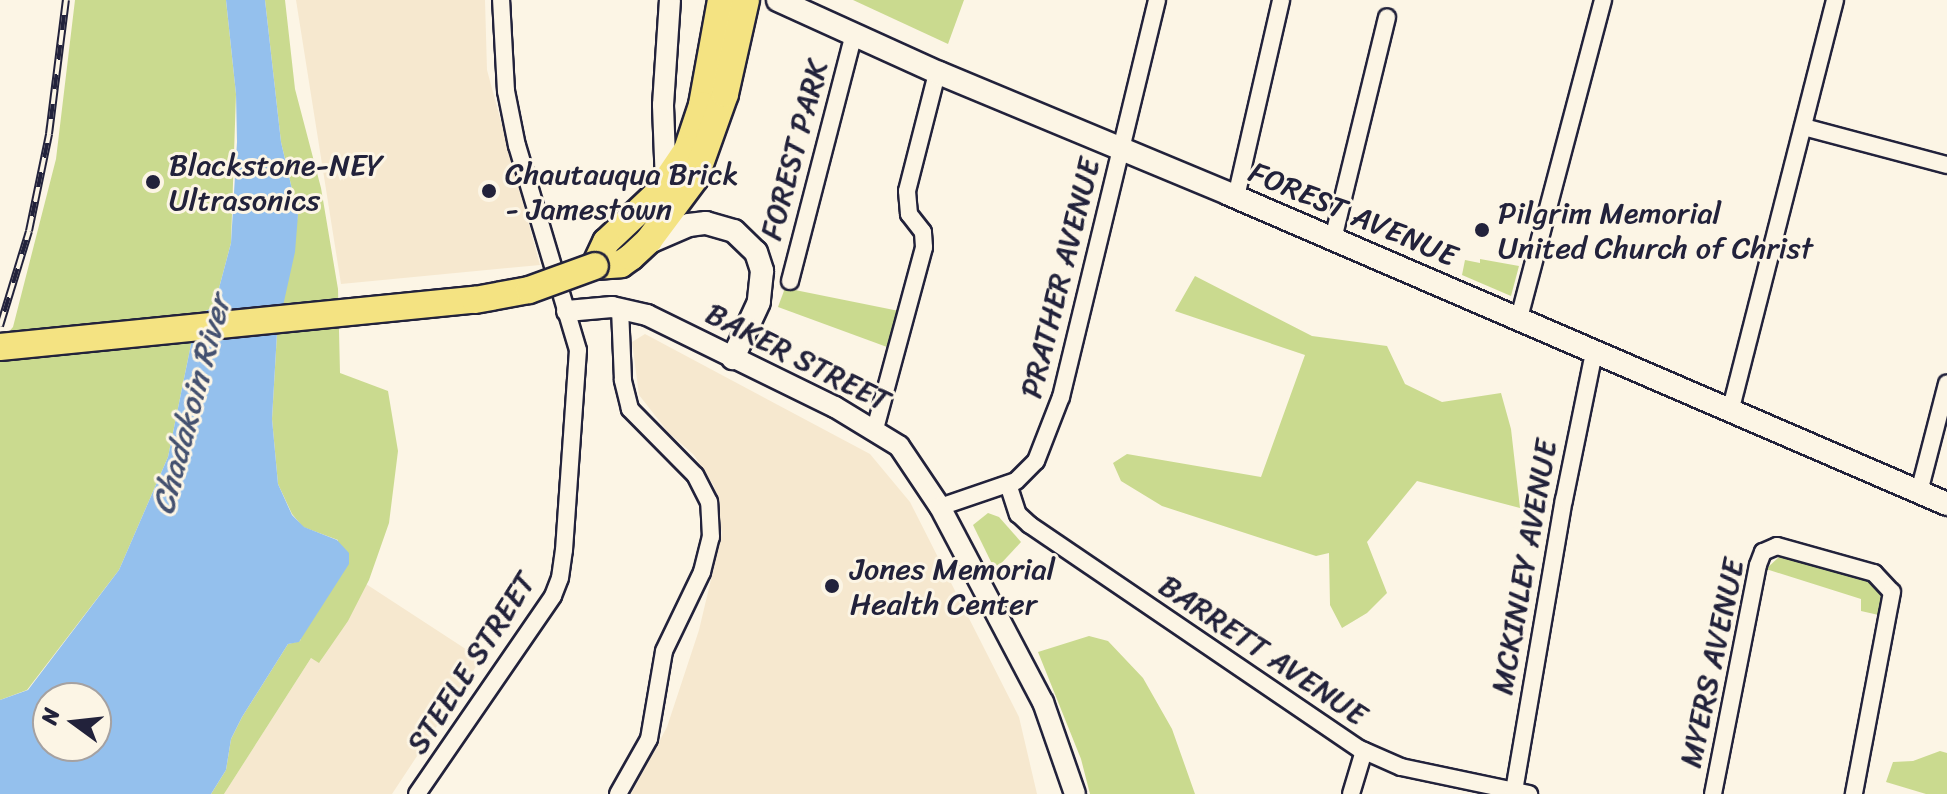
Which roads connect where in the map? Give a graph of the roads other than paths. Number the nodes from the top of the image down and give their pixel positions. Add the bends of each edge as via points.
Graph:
1 (501, 0) edge
2 (670, 0) edge
3 (721, 0) edge
4 (746, 0) edge
5 (778, 0) edge
6 (1157, 0) edge
7 (1281, 0) edge
8 (1603, 0) edge
9 (1835, 0) edge
10 (1387, 17) dead end
11 (854, 33) junction
12 (937, 73) junction
13 (1804, 127) junction
14 (1122, 149) junction
15 (1947, 165) edge
16 (666, 184) junction
17 (1236, 197) junction
18 (1333, 239) junction
19 (643, 245) junction
20 (595, 266) junction
21 (790, 281) dead end
22 (620, 309) junction
23 (568, 316) junction
24 (1519, 318) junction
25 (0, 347) edge
26 (1594, 353) junction
27 (733, 358) junction
28 (1947, 384) edge
29 (1730, 412) junction
30 (875, 429) junction
31 (1008, 484) junction
32 (1919, 492) junction
33 (935, 499) junction
34 (1947, 504) edge
35 (1364, 751) junction
36 (1521, 792) edge
37 (417, 794) edge
38 (618, 794) edge
39 (1075, 794) edge
40 (1351, 794) edge
41 (1713, 794) edge
42 (1854, 794) edge

1 - 23 street, STEELE STREET via 509,106
2 - 16 street via 663,105
3 - 16 highway via 702,105 687,150
4 - 19 highway via 725,94 695,178
5 - 11 main road, FOREST AVENUE
6 - 14 street, PRATHER AVENUE
7 - 17 street
8 - 24 street
9 - 13 street
10 - 18 street
11 - 12 main road, FOREST AVENUE
11 - 21 street, FOREST PARK
12 - 14 main road, FOREST AVENUE
12 - 30 street via 907,191 909,214 923,232 924,247
13 - 15 street
13 - 29 street
14 - 17 main road, FOREST AVENUE
14 - 31 street, PRATHER AVENUE via 1061,397 1036,461 1028,473
16 - 20 highway via 606,242
17 - 18 main road, FOREST AVENUE
18 - 24 main road, FOREST AVENUE
19 - 20 highway via 621,264
19 - 27 main road via 706,223 734,231 756,252 762,271 759,302
20 - 25 highway, bridge via 529,290 475,300
22 - 23 street, BAKER STREET
22 - 27 street, BAKER STREET via 647,315
22 - 38 street via 623,380 630,409 695,475 709,502 711,537 702,572 664,651 649,739
23 - 37 street, STEELE STREET via 578,350 560,578 521,645
24 - 26 main road, FOREST AVENUE
26 - 29 main road, FOREST AVENUE
26 - 36 street, MCKINLEY AVENUE via 1566,488
27 - 30 street, BAKER STREET
28 - 32 street
29 - 32 main road, FOREST AVENUE
30 - 33 street, BAKER STREET via 899,446
31 - 33 street, PRATHER AVENUE
31 - 35 street, BARRETT AVENUE via 1018,514 1030,525
32 - 34 main road, FOREST AVENUE
33 - 39 street, BAKER STREET via 1043,702
35 - 36 street, BARRETT AVENUE via 1401,767
35 - 40 street
41 - 42 street, MYERS AVENUE via 1763,552 1777,546 1874,573 1888,585 1893,601

